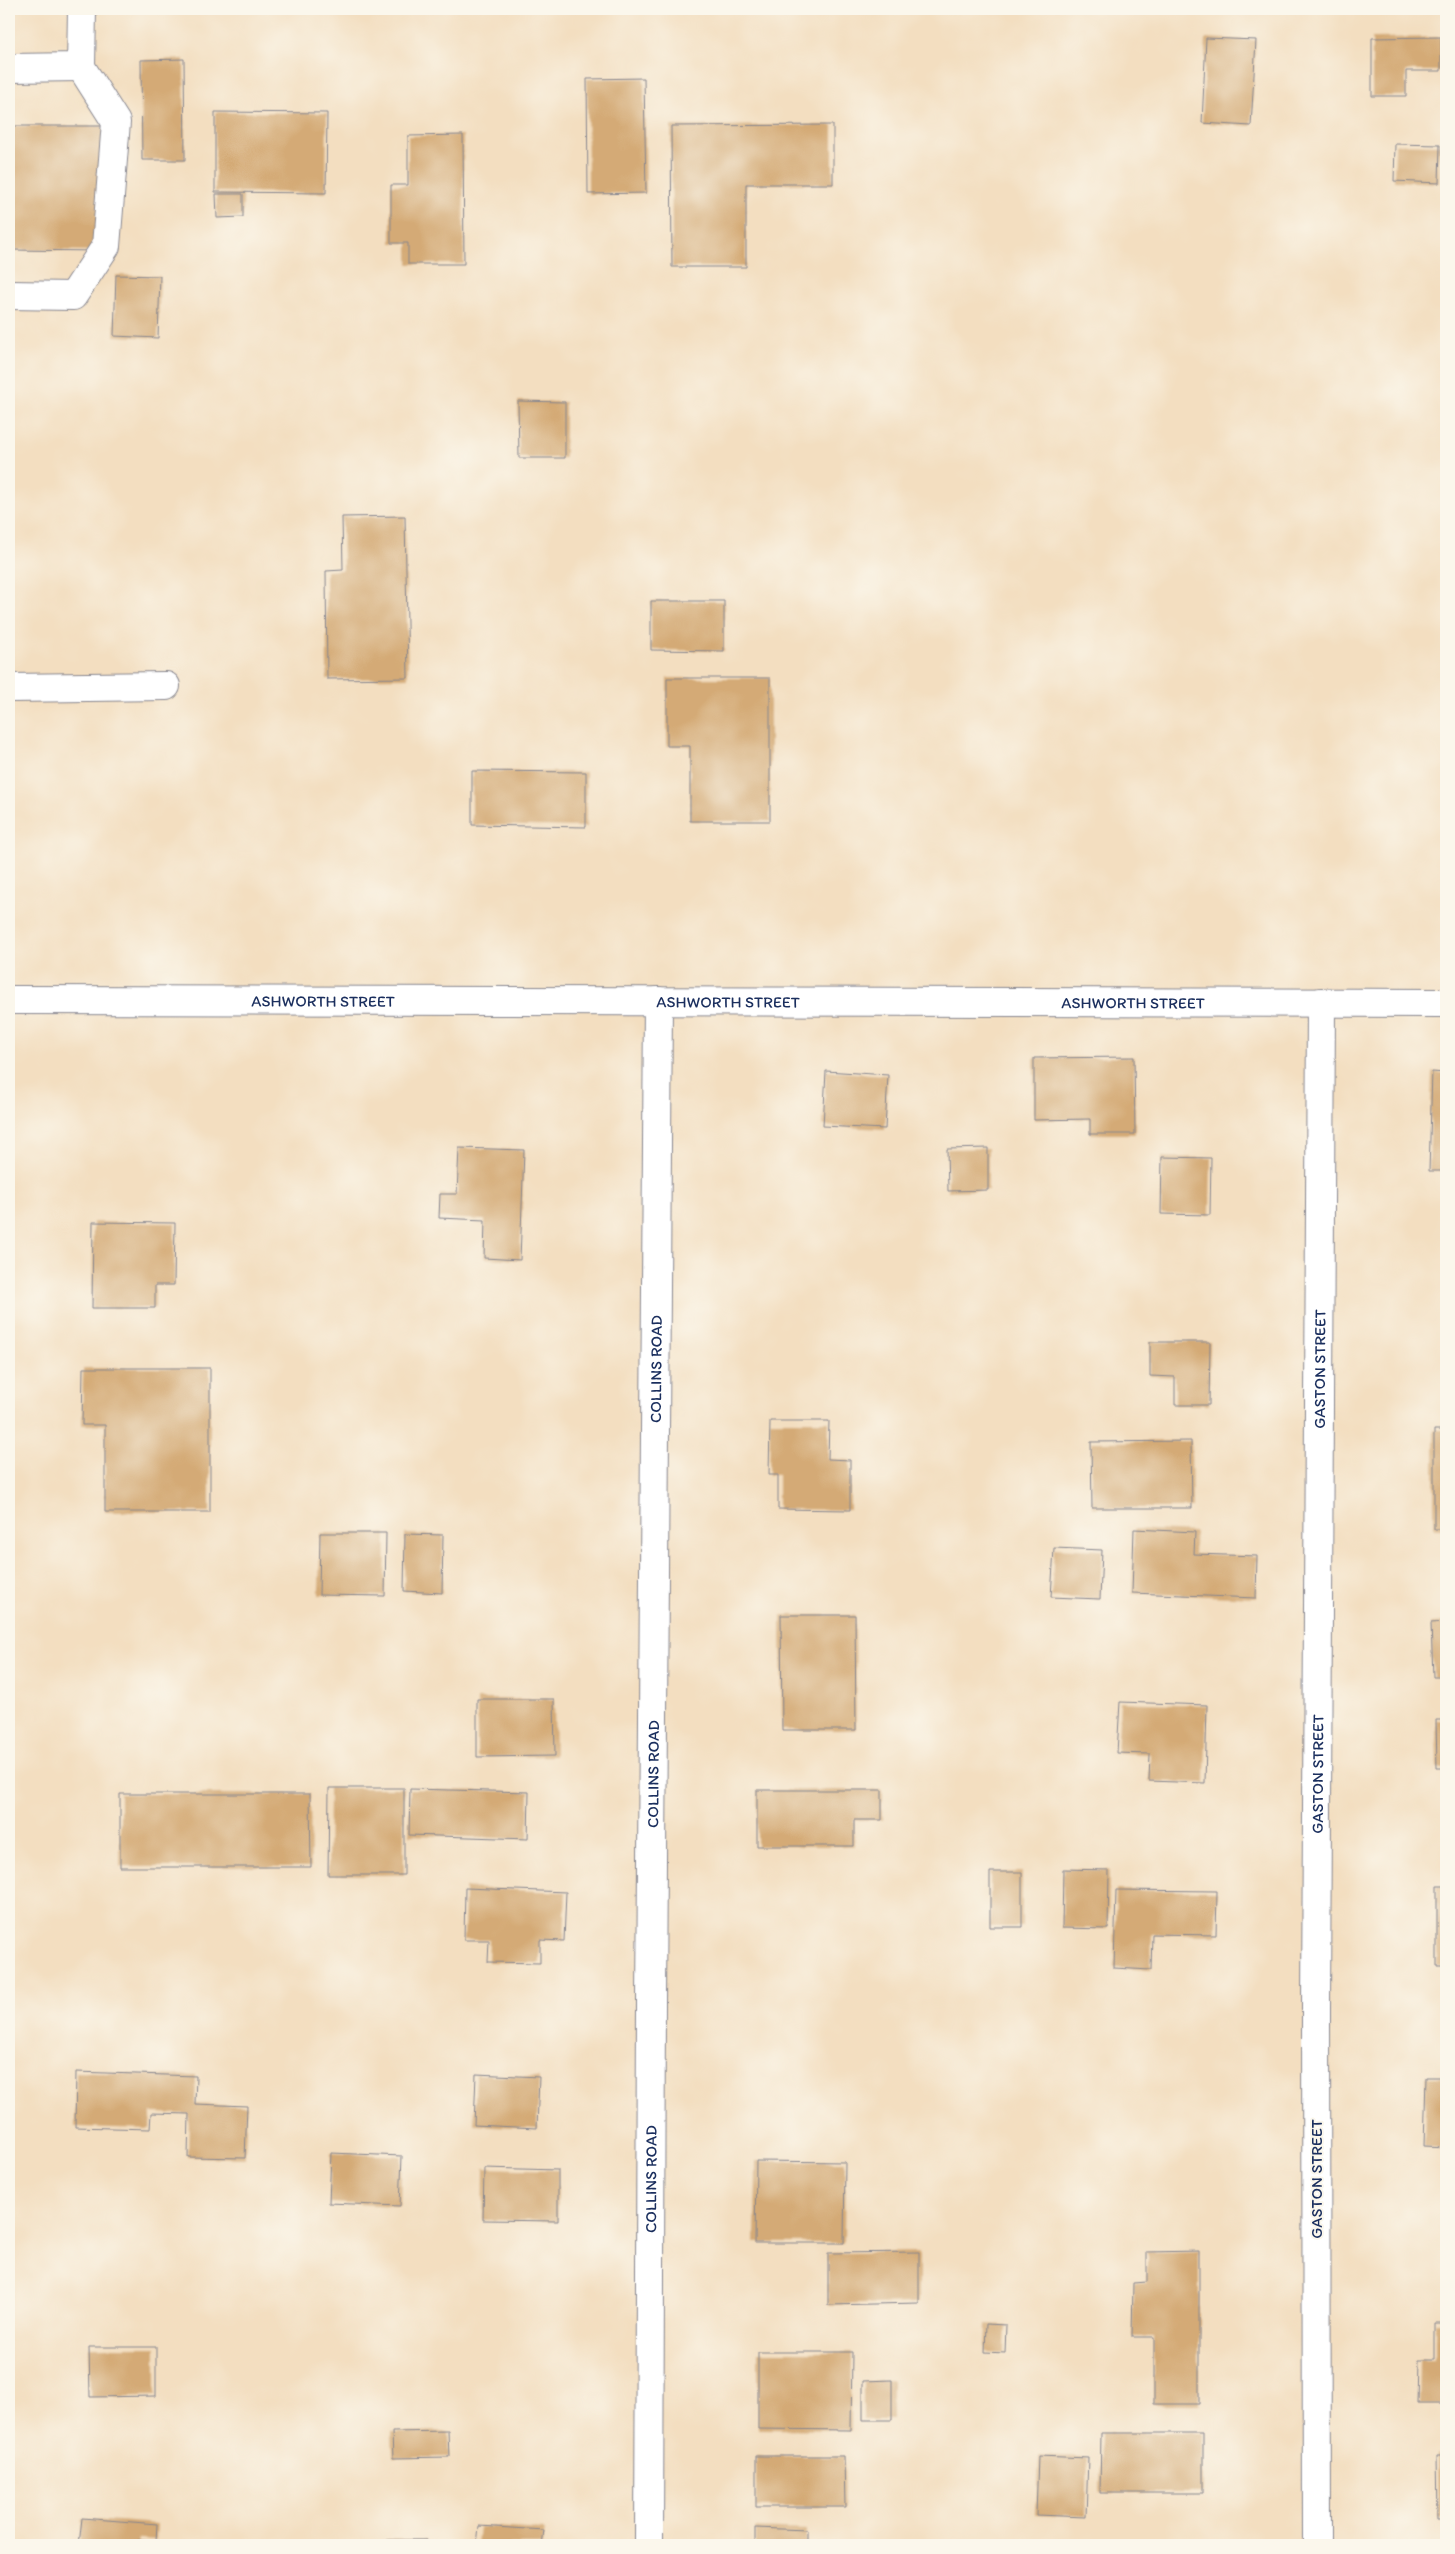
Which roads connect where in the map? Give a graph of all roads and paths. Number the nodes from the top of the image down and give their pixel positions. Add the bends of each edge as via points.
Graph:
1 (82, 9) edge
2 (81, 67) junction
3 (9, 68) edge
4 (9, 296) edge
5 (166, 686) dead end
6 (9, 688) edge
7 (9, 1000) edge
8 (658, 1001) junction
9 (1321, 1002) junction
10 (1446, 1003) edge
11 (650, 2545) edge
12 (1317, 2545) edge

1 - 2 street
2 - 3 street
2 - 4 street via 116,122 106,246 73,296
5 - 6 street
7 - 8 street, ASHWORTH STREET
8 - 9 street, ASHWORTH STREET
8 - 11 street, COLLINS ROAD
9 - 10 street, ASHWORTH STREET
9 - 12 street, GASTON STREET

